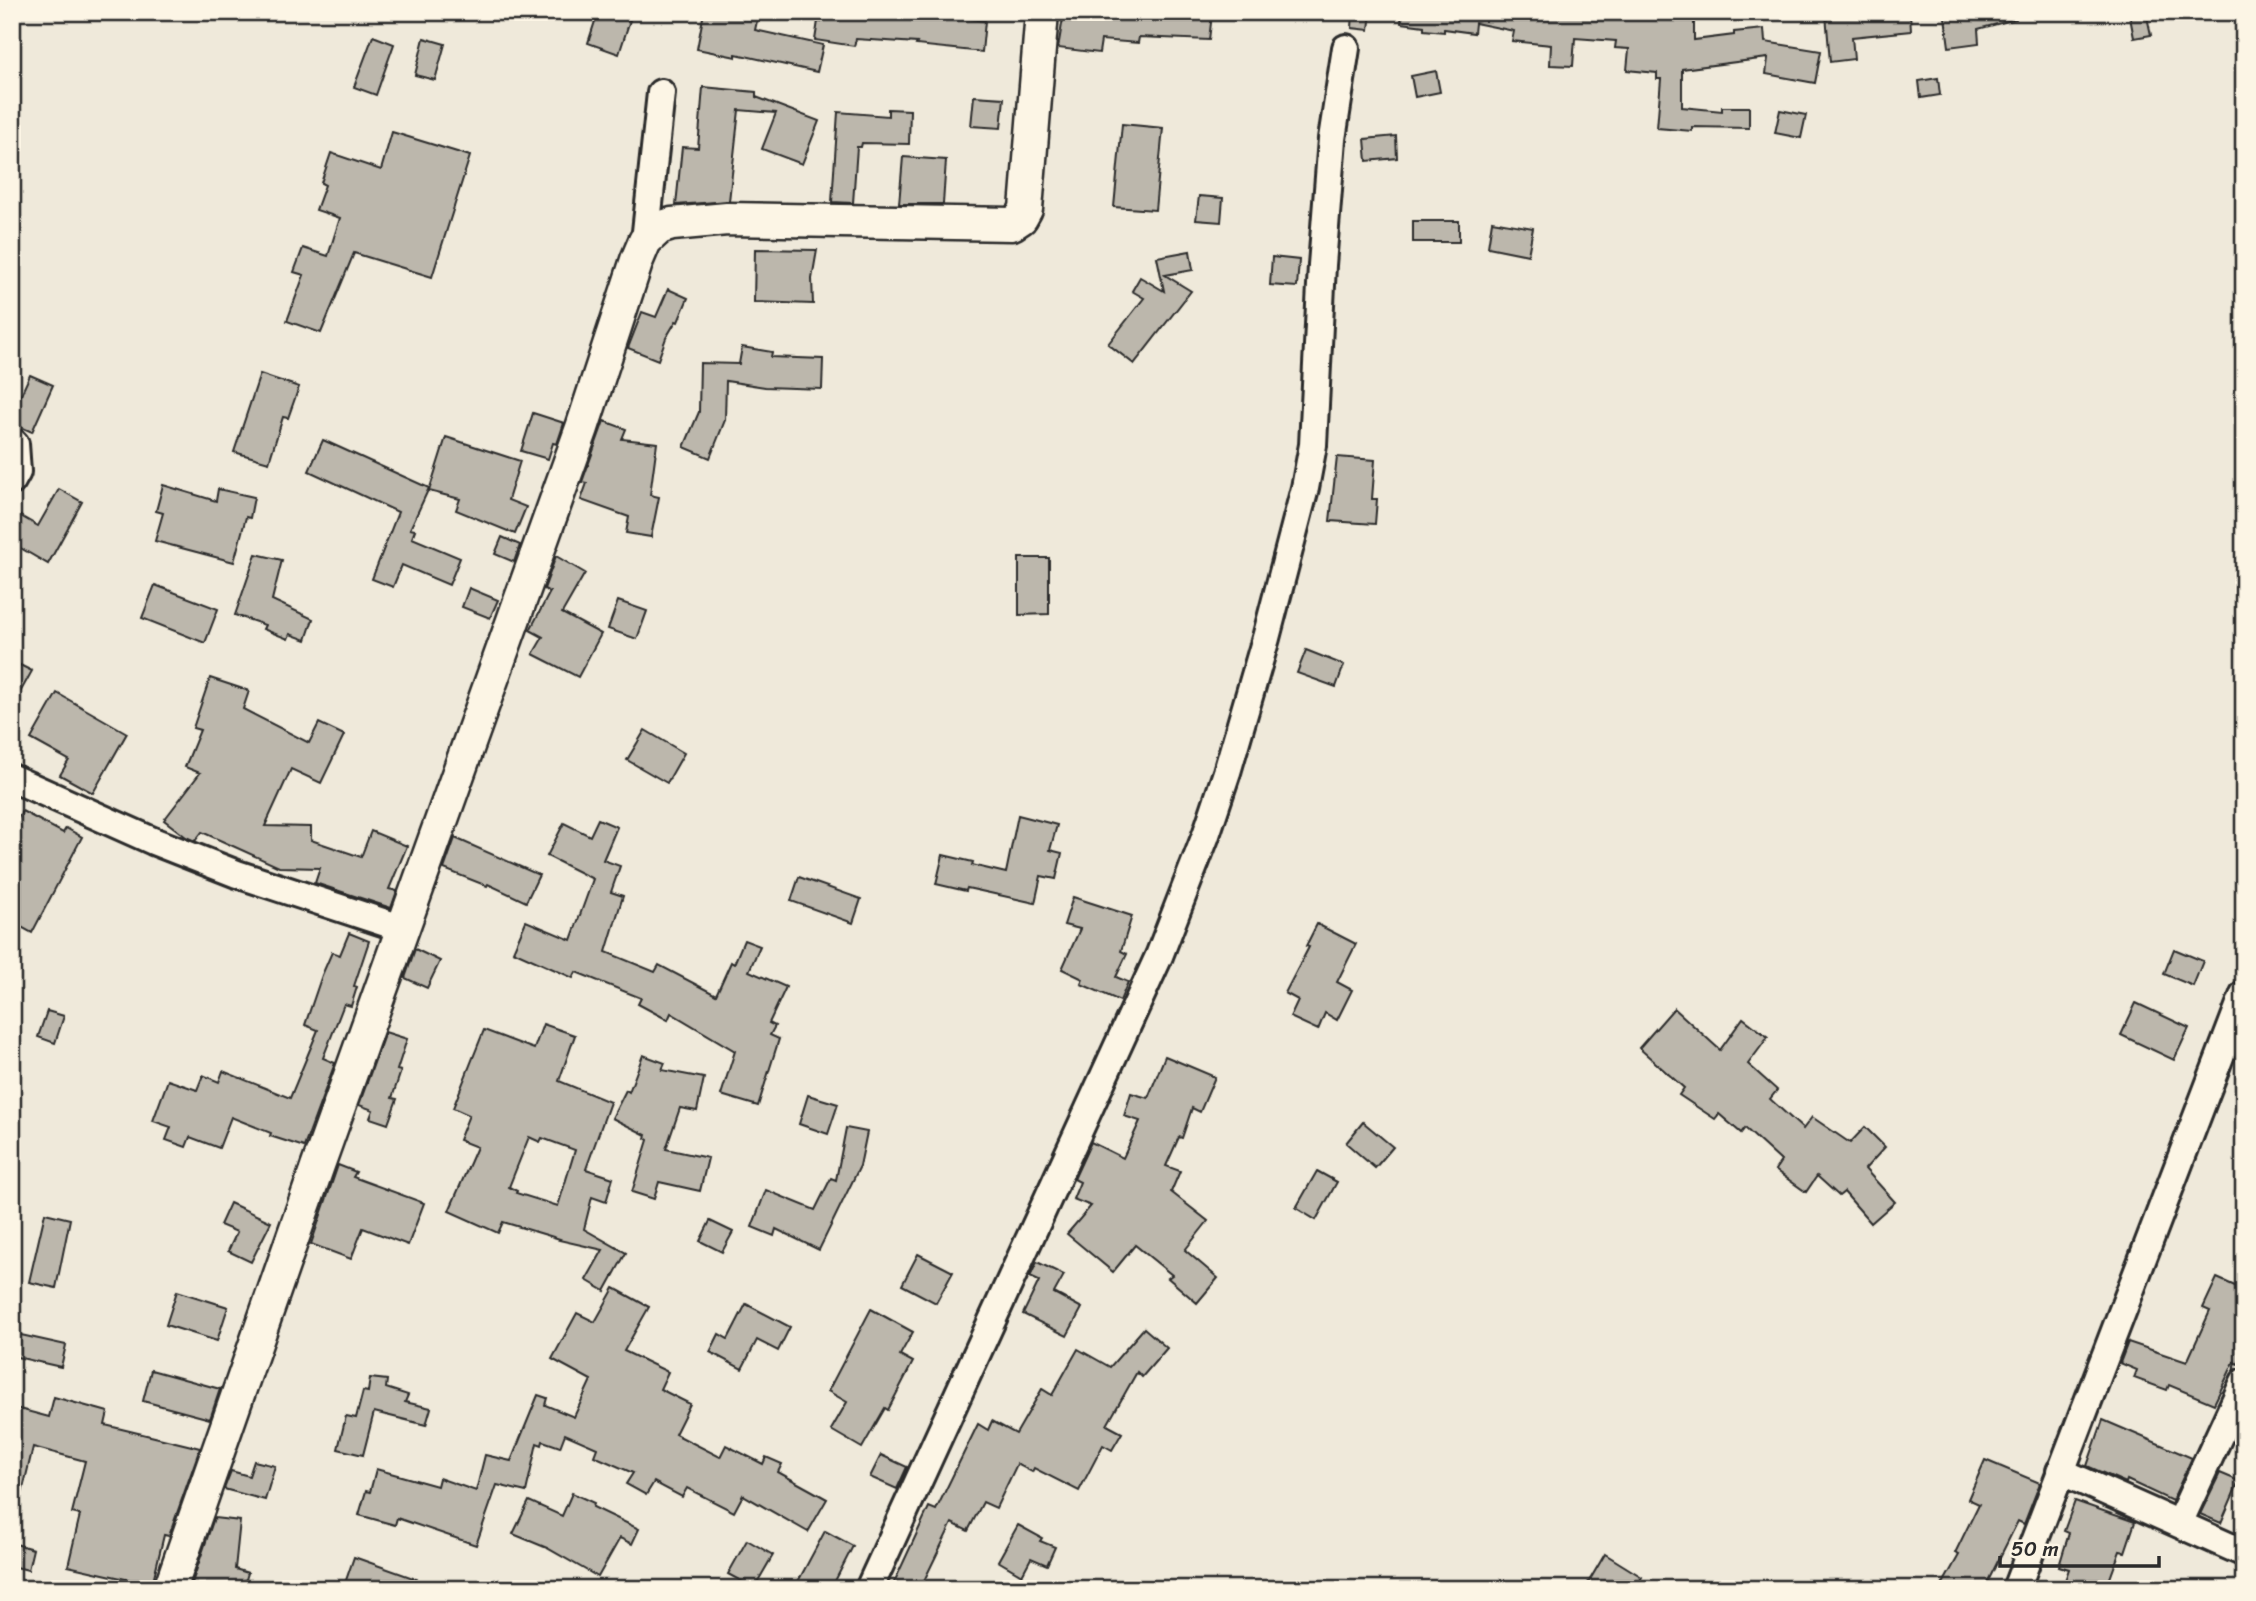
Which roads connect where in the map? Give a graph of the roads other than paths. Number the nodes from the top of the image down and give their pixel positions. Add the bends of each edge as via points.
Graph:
1 (1042, 12) edge
2 (1346, 48) dead end
3 (661, 93) dead end
4 (645, 241) junction
5 (12, 442) edge
6 (12, 481) edge
7 (12, 778) edge
8 (404, 929) junction
9 (2244, 993) edge
10 (2244, 1382) edge
11 (2060, 1471) junction
12 (2179, 1523) junction
13 (2244, 1553) edge
14 (170, 1589) edge
15 (869, 1589) edge
16 (2016, 1589) edge

1 - 4 street via 1026,209 1021,218 1012,223 727,219 672,224 659,228
2 - 15 street via 1332,139 1312,445 1305,488 1227,772 1158,956
3 - 4 street
4 - 8 street
5 - 6 street via 17,472
7 - 8 street via 225,869
8 - 14 street
9 - 11 street
10 - 12 street
11 - 12 street
11 - 16 street
12 - 13 street

